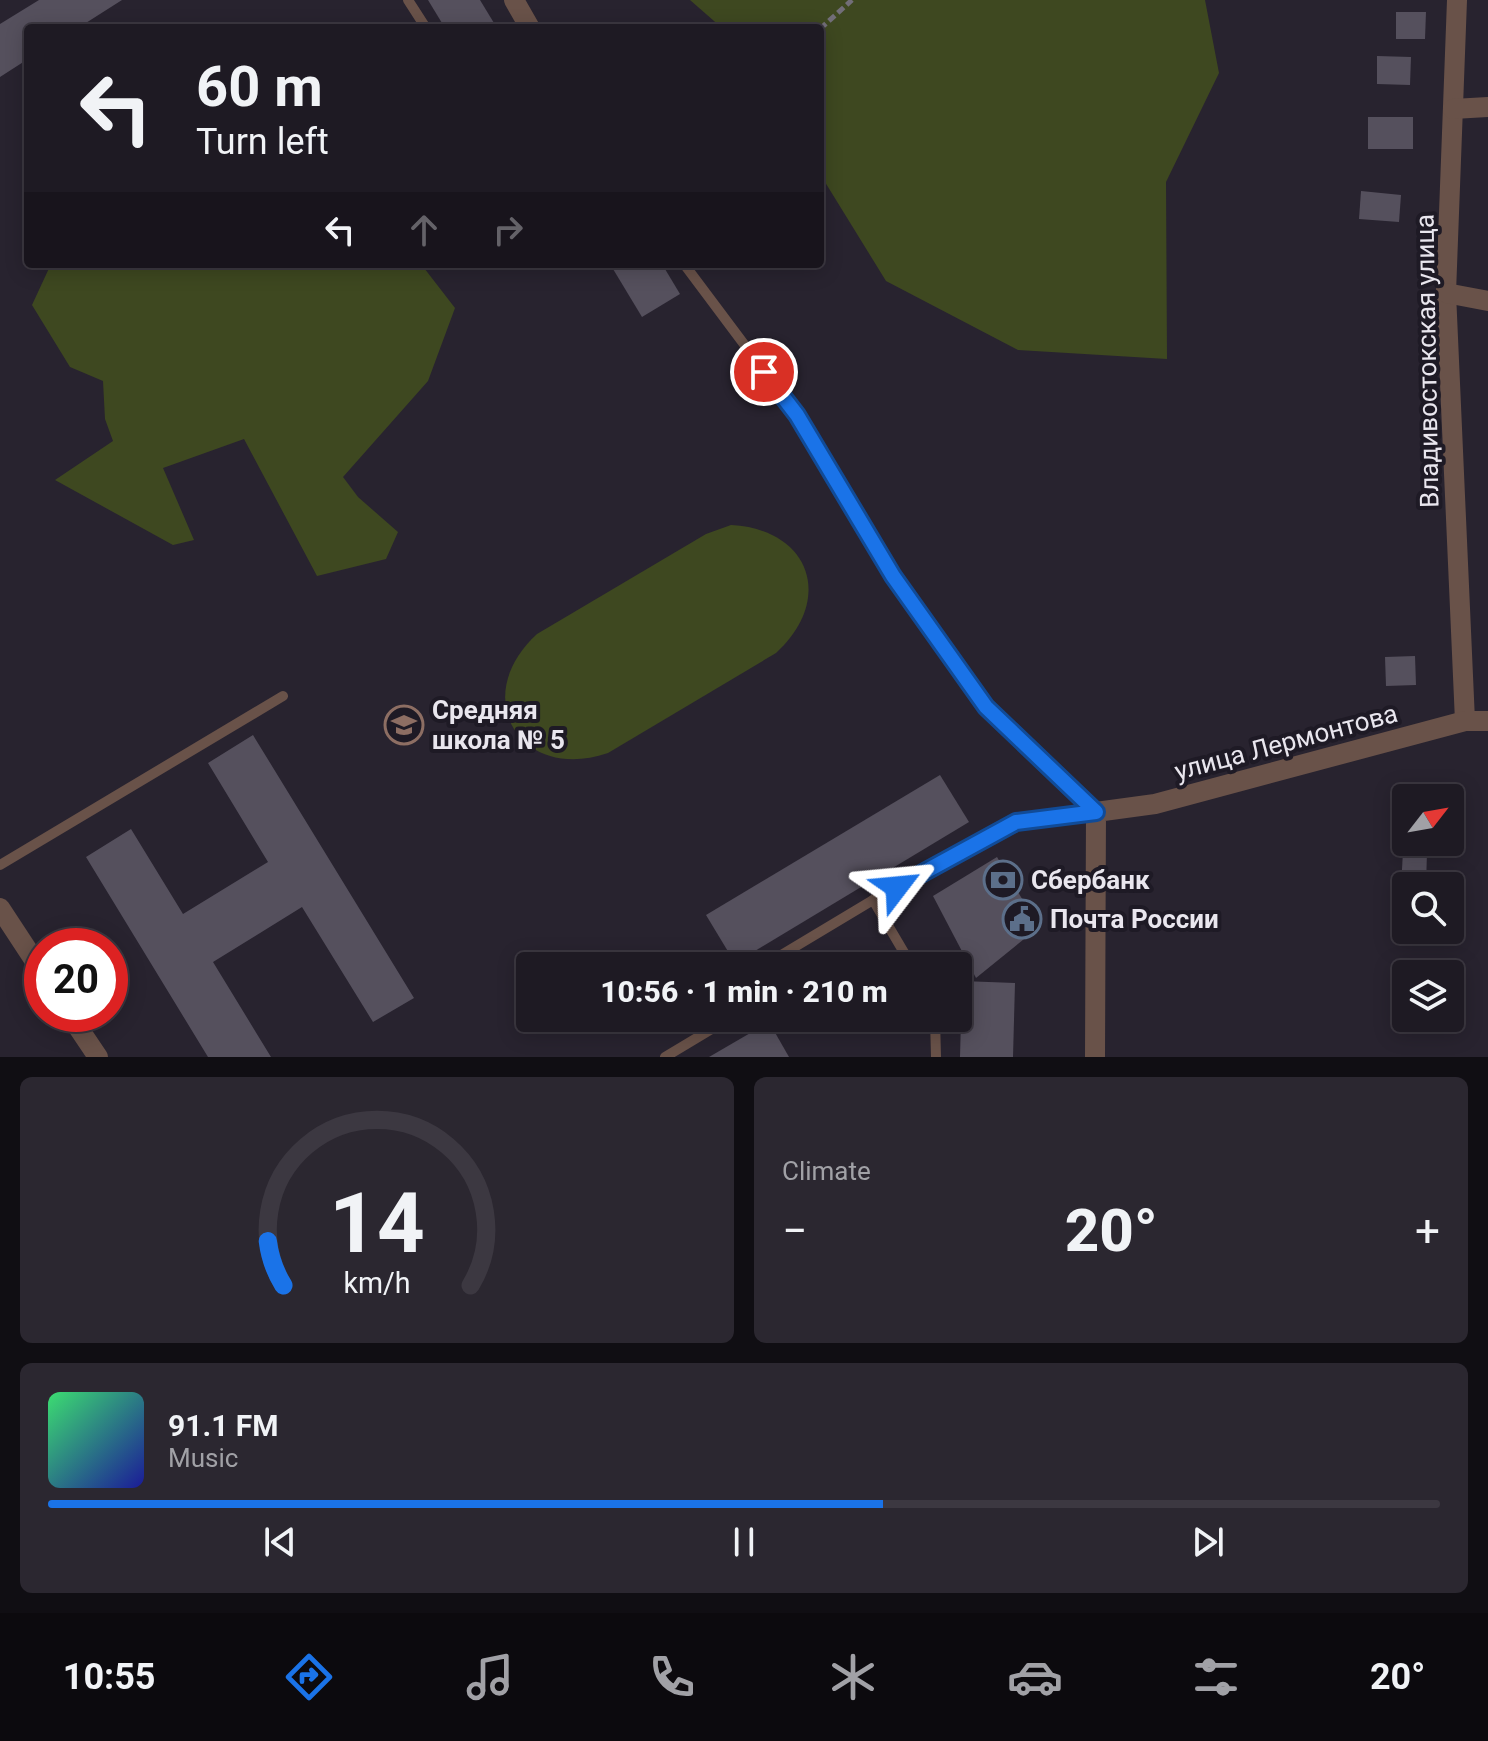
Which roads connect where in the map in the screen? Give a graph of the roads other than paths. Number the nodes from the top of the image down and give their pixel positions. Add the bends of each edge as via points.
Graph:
1 (408, 0) edge
2 (514, 0) edge
3 (1457, 0) edge
4 (423, 24) edge
5 (528, 24) edge
6 (1488, 107) edge
7 (1453, 109) junction
8 (687, 268) edge
9 (1446, 293) junction
10 (1488, 301) edge
11 (283, 696) dead end
12 (1465, 721) junction
13 (1488, 721) edge
14 (1096, 812) junction
15 (0, 865) edge
16 (873, 900) junction
17 (0, 908) edge
18 (24, 945) edge
19 (786, 952) edge
20 (904, 952) edge
21 (81, 1032) edge
22 (707, 1032) edge
23 (935, 1032) edge
24 (98, 1057) edge
25 (665, 1057) edge
26 (936, 1057) edge
27 (1095, 1057) edge

1 - 4 lane
2 - 5 street
3 - 7 street, Владивостокская улица
6 - 7 street
7 - 9 street, Владивостокская улица
8 - 14 lane via 797,415 893,576 986,707
9 - 10 street
9 - 12 street, Владивостокская улица
11 - 15 lane
12 - 13 street, улица Лермонтова
12 - 14 street, улица Лермонтова via 1155,804
14 - 16 lane via 1016,822
14 - 27 street
16 - 19 lane
16 - 20 lane
17 - 18 street
21 - 24 street
22 - 25 lane
23 - 26 lane

